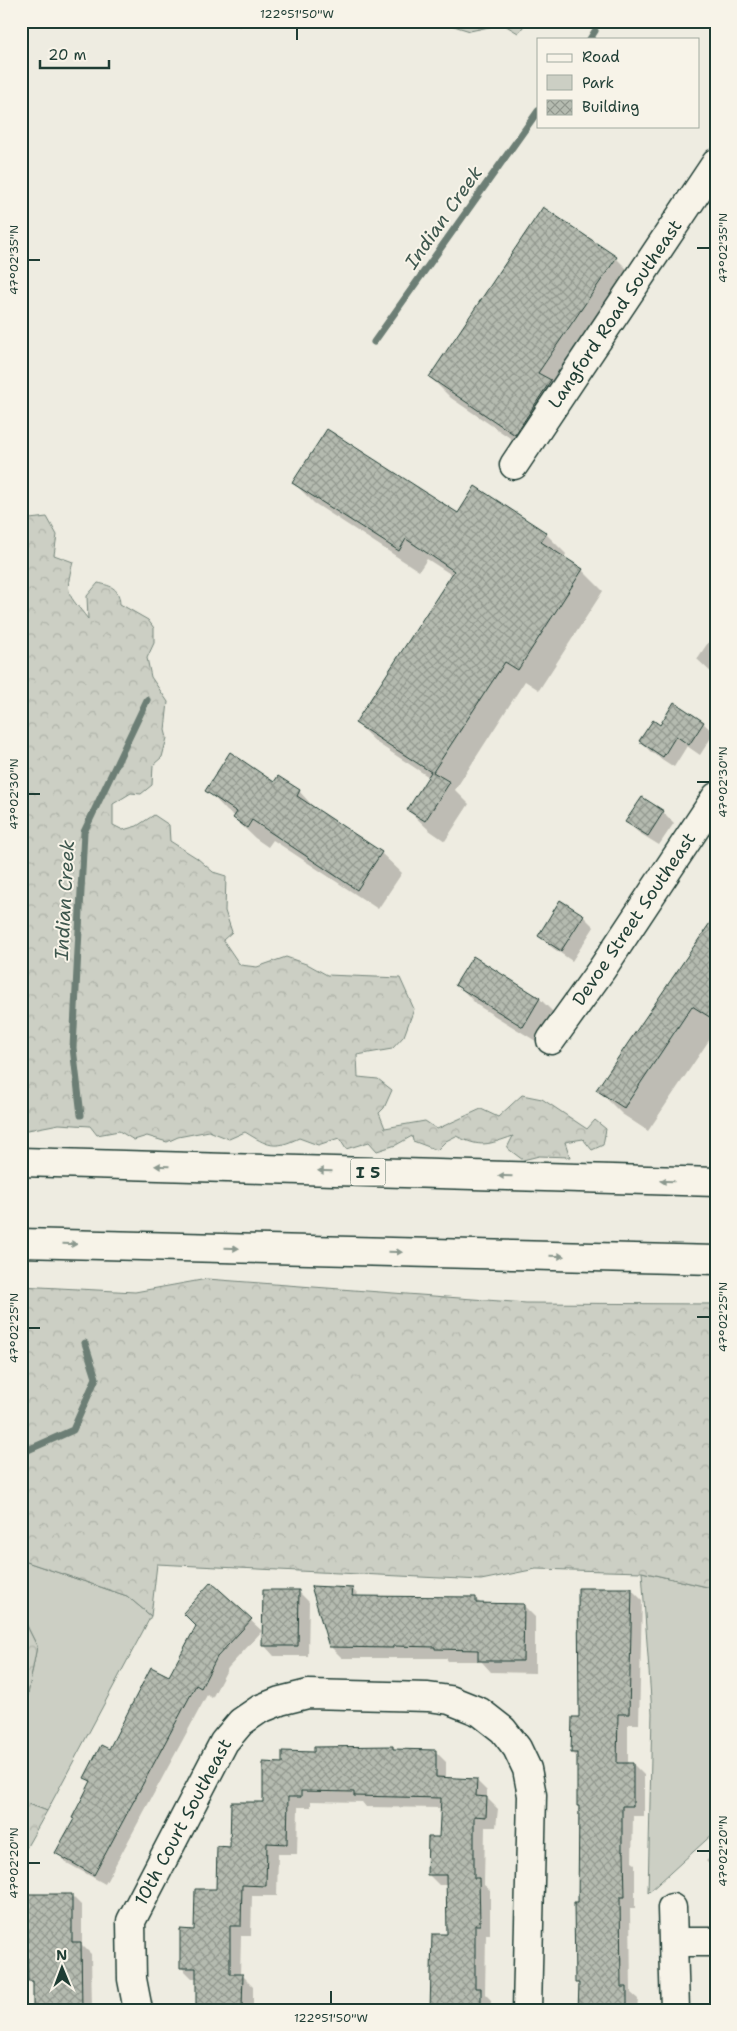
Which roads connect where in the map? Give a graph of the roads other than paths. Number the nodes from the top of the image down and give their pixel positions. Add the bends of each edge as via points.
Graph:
1 (716, 163) edge
2 (514, 465) dead end
3 (716, 797) edge
4 (551, 1040) dead end
5 (21, 1162) edge
6 (716, 1182) edge
7 (21, 1243) edge
8 (716, 1260) edge
9 (672, 1908) dead end
10 (673, 1942) junction
11 (716, 1942) edge
12 (138, 2010) edge
13 (527, 2010) edge
14 (675, 2010) edge

1 - 2 main road, Langford Road Southeast
3 - 4 main road, Devoe Street Southeast
6 -> 5 main road, I 5
7 -> 8 main road
9 - 10 main road
10 - 11 main road
10 - 14 main road
12 - 13 main road, 10th Court Southeast via 132,1980 131,1921 224,1742 241,1722 260,1709 308,1694 428,1696 450,1700 480,1712 503,1730 517,1748 527,1769 532,1795

